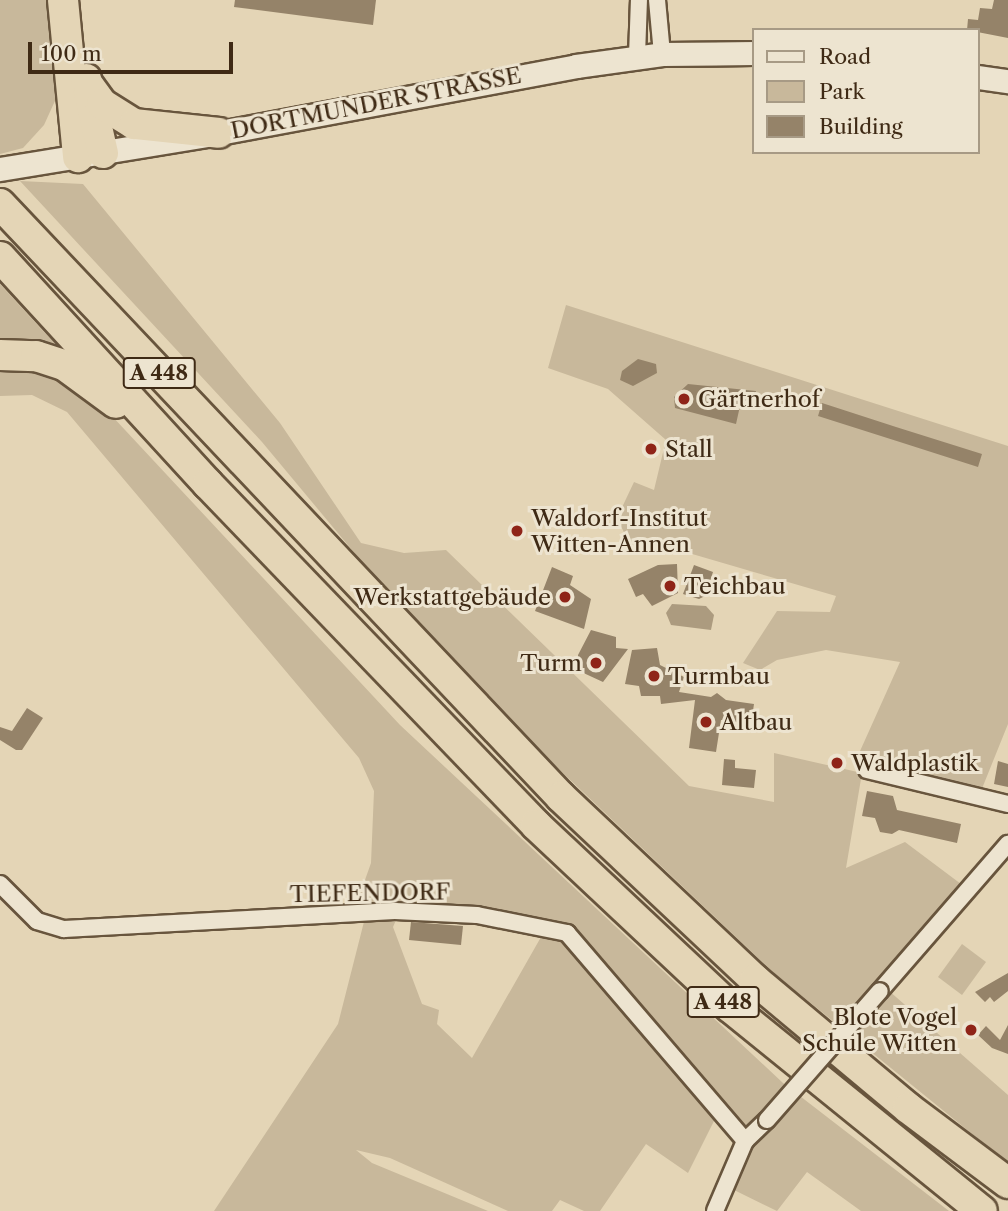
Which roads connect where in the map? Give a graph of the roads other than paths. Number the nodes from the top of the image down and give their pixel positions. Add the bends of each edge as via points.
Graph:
1 (63, 0) edge
2 (74, 0) edge
3 (639, 0) edge
4 (657, 0) edge
5 (752, 53) edge
6 (662, 54) junction
7 (638, 57) junction
8 (980, 77) edge
9 (86, 80) junction
10 (1008, 81) edge
11 (219, 133) junction
12 (90, 155) junction
13 (3, 191) edge
14 (0, 257) edge
15 (0, 355) edge
16 (208, 484) junction
17 (867, 770) dead end
18 (1008, 804) edge
19 (1008, 844) edge
20 (0, 884) edge
21 (745, 1141) junction
22 (1008, 1183) edge
23 (715, 1211) edge
24 (982, 1211) edge

1 - 12 highway
2 - 9 highway
3 - 7 street
4 - 6 street
5 - 6 main road, DORTMUNDER STRASSE
6 - 7 main road, DORTMUNDER STRASSE
7 - 11 main road, DORTMUNDER STRASSE via 404,95
8 - 10 main road
9 - 11 highway via 102,104 134,124
9 - 12 highway
11 - 12 main road, DORTMUNDER STRASSE
12 - 13 main road, DORTMUNDER STRASSE
13 - 22 highway, A 448 via 561,797 755,980 908,1108
14 - 16 highway, A 448
15 - 16 highway via 36,356 87,378 158,446
16 - 24 highway, A 448 via 536,825 649,933 813,1078
17 - 18 street
19 - 21 street, bridge
20 - 21 street, TIEFENDORF via 37,921 64,929 395,911 477,915 567,933
21 - 23 street

